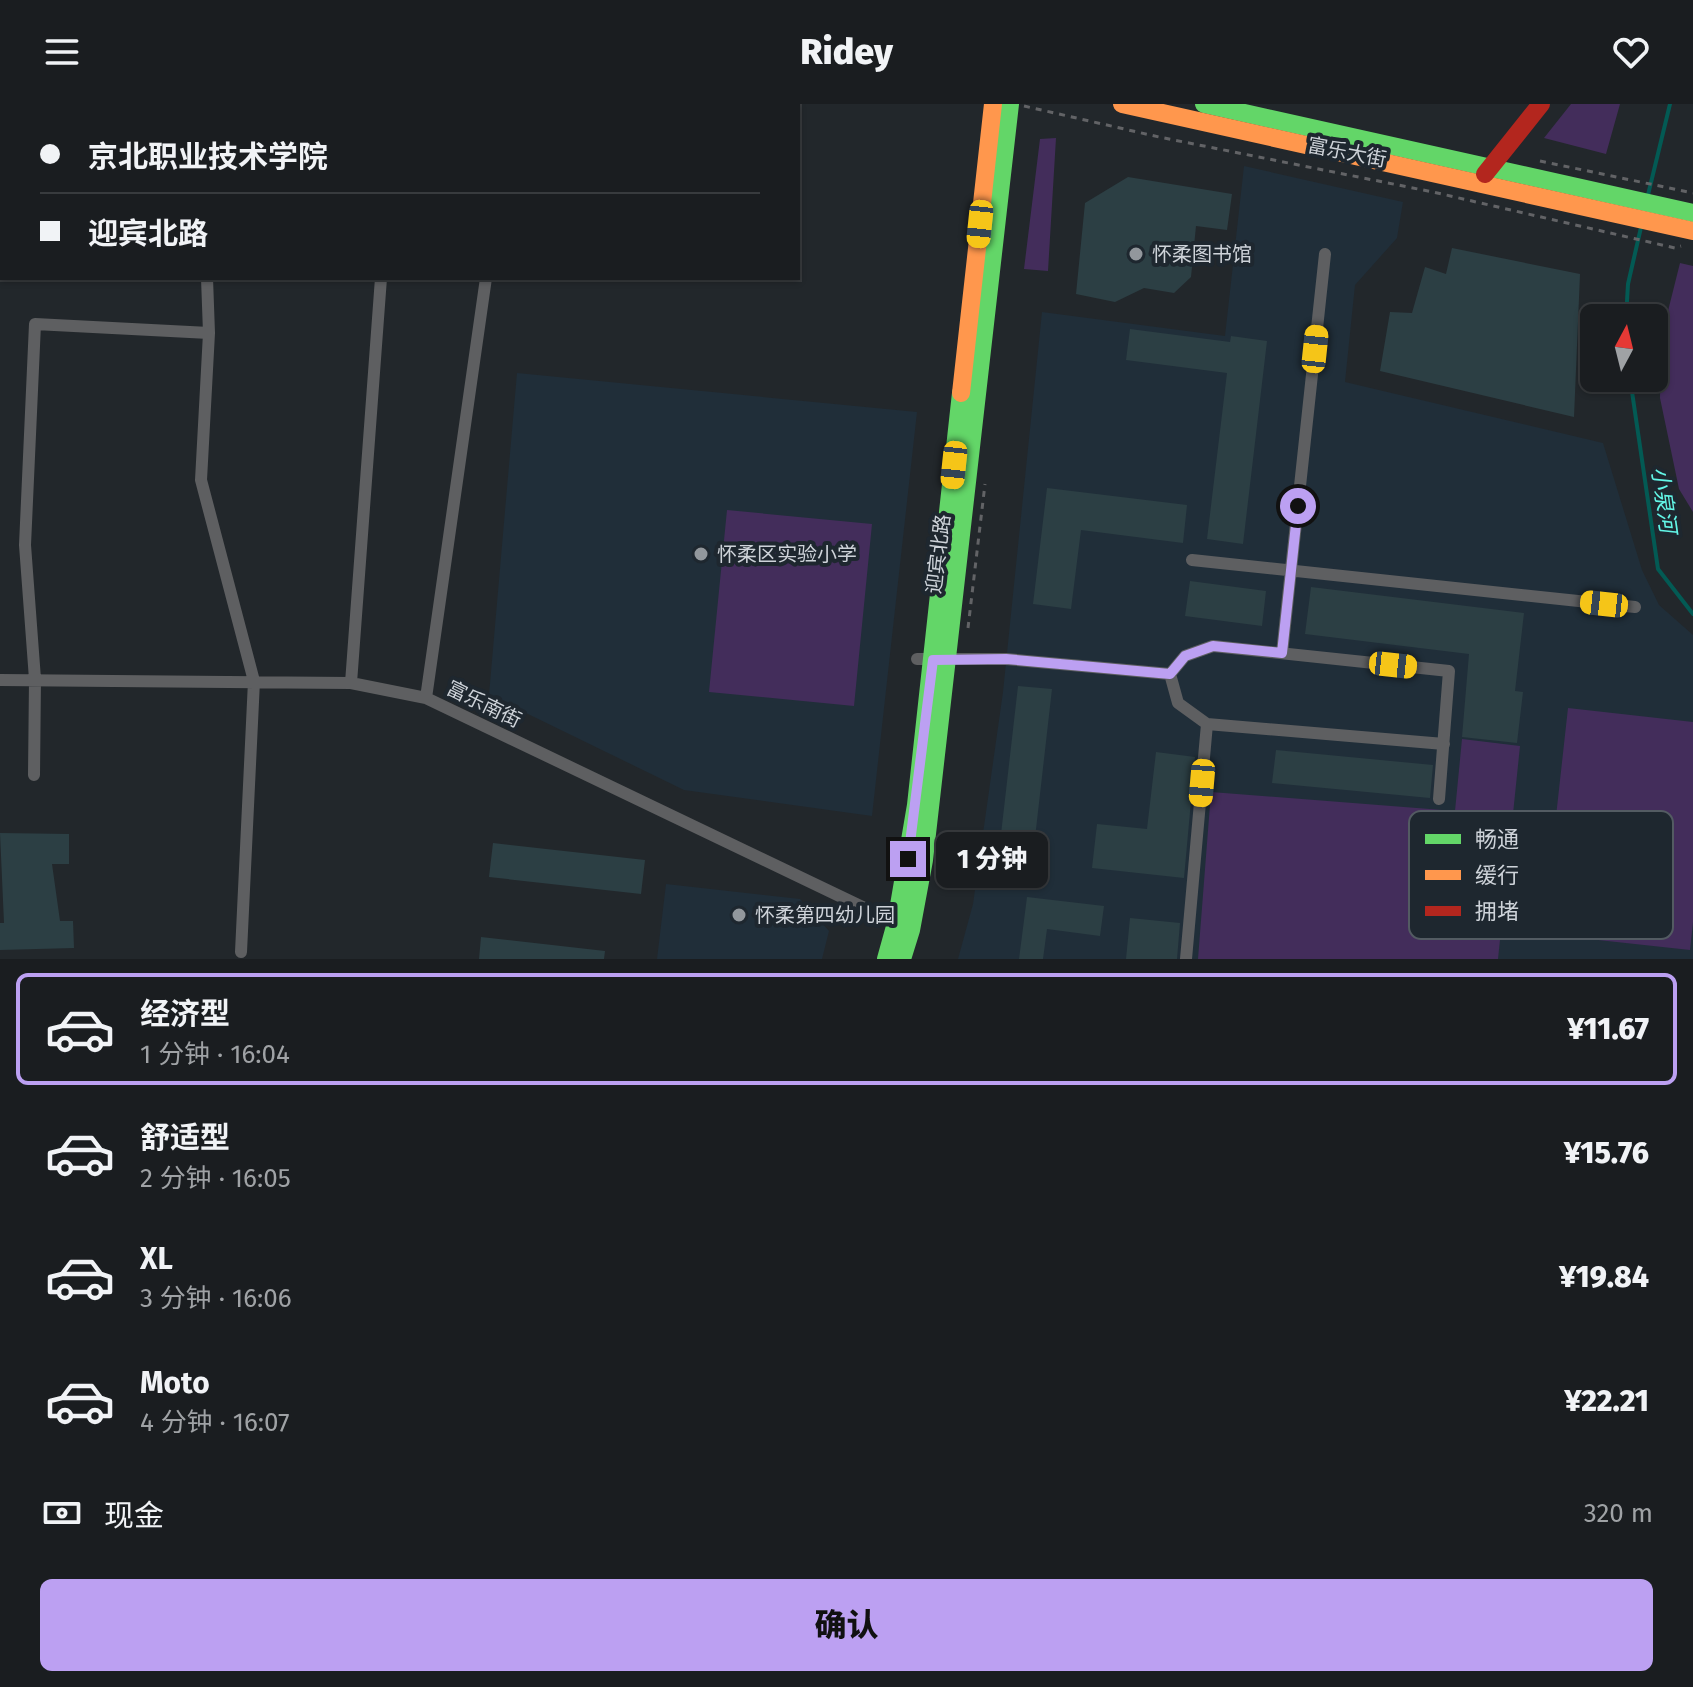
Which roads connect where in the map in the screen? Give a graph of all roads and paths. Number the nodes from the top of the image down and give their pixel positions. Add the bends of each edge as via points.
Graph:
1 (993, 104) edge
2 (1010, 104) edge
3 (1122, 104) edge
4 (1204, 104) edge
5 (1541, 104) edge
6 (1151, 107) edge
7 (1489, 168) junction
8 (1611, 174) dead end
9 (1479, 185) junction
10 (1693, 193) edge
11 (1693, 213) edge
12 (1693, 231) edge
13 (1675, 248) dead end
14 (1325, 254) dead end
15 (207, 280) edge
16 (381, 280) edge
17 (486, 280) edge
18 (209, 333) junction
19 (1192, 560) dead end
20 (1291, 569) junction
21 (1635, 607) dead end
22 (1282, 653) junction
23 (932, 660) junction
24 (1170, 674) junction
25 (35, 679) junction
26 (0, 680) edge
27 (254, 681) junction
28 (351, 683) junction
29 (426, 698) junction
30 (1207, 724) junction
31 (1444, 744) junction
32 (34, 775) dead end
33 (1439, 799) dead end
34 (904, 927) junction
35 (241, 952) dead end
36 (886, 959) edge
37 (902, 959) edge
38 (1186, 959) edge

1 - 23 main road, 迎宾北路
2 - 13 path, 富乐大街
2 - 23 main road, 迎宾北路
3 - 6 main road, 富乐大街
4 - 7 main road, 富乐大街
5 - 7 main road
6 - 9 main road, 富乐大街
7 - 9 main road
7 - 11 main road, 富乐大街
8 - 10 path
9 - 12 main road, 富乐大街
14 - 20 street
15 - 18 street
16 - 28 street
17 - 29 street
18 - 25 street via 35,324 25,545
18 - 27 street via 201,480
19 - 20 street
20 - 21 street
20 - 22 street
22 - 24 street via 1213,646 1185,656
22 - 31 street via 1449,671
23 - 24 street via 1006,659
23 - 34 main road, 迎宾北路 via 924,860
24 - 30 street via 1178,703
25 - 26 street, 富乐南街
25 - 27 street, 富乐南街
25 - 32 street
27 - 28 street, 富乐南街
27 - 35 street
28 - 29 street, 富乐南街
29 - 34 street, 富乐南街
30 - 31 street
30 - 38 street
31 - 33 street
34 - 36 main road, 迎宾北路
34 - 37 main road, 迎宾北路

